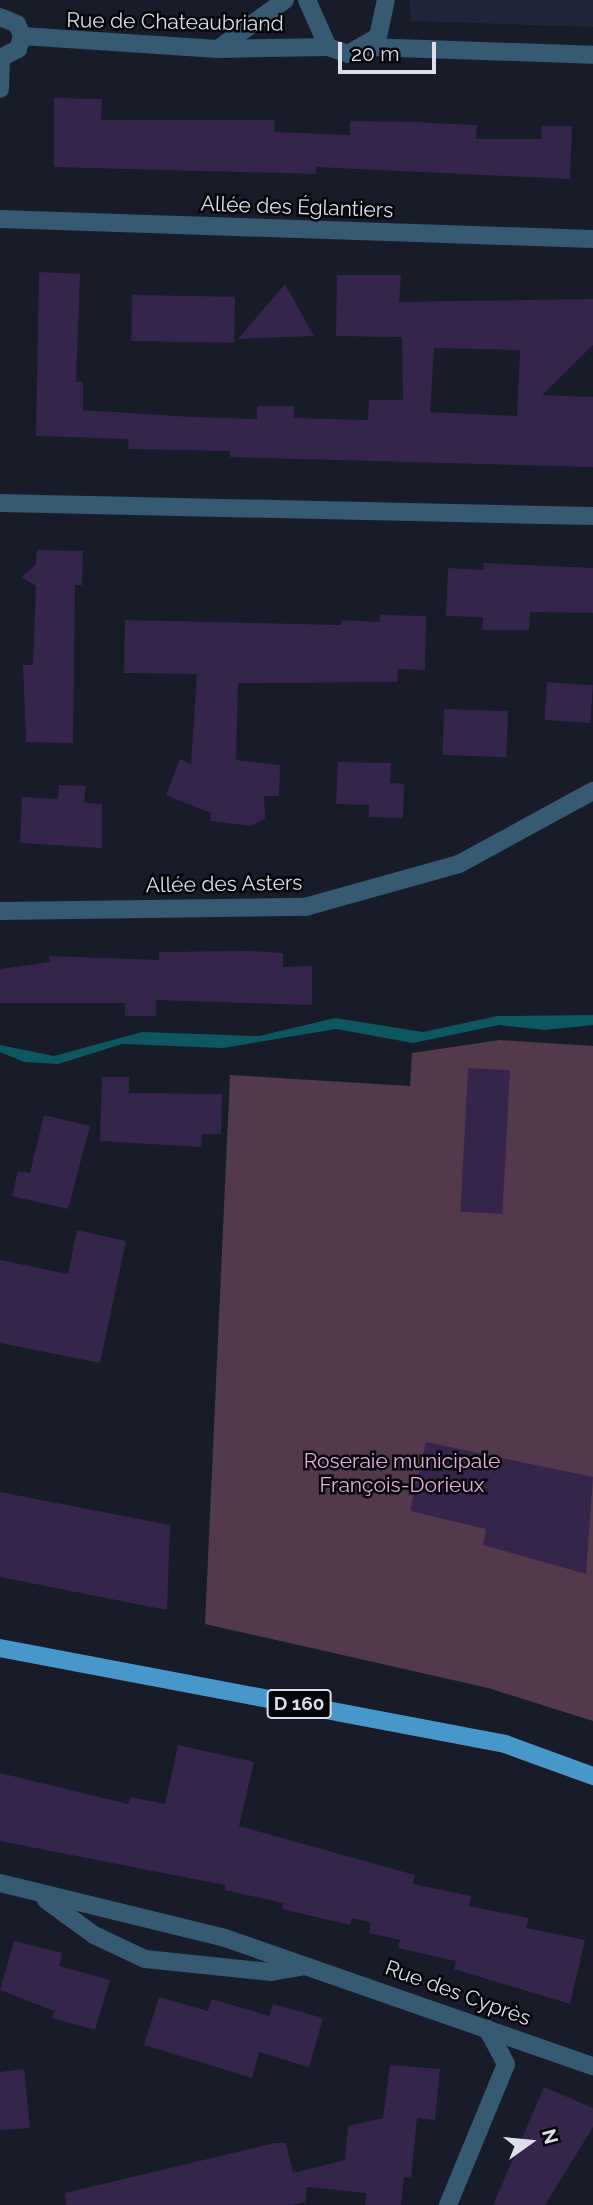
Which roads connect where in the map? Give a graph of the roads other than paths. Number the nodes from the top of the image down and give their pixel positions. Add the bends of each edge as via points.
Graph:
1 (285, 0) edge
2 (307, 0) edge
3 (386, 0) edge
4 (0, 17) edge
5 (22, 36) junction
6 (328, 47) junction
7 (369, 47) junction
8 (218, 49) junction
9 (593, 55) edge
10 (0, 58) edge
11 (0, 89) edge
12 (0, 219) edge
13 (593, 239) edge
14 (0, 503) edge
15 (593, 516) edge
16 (593, 791) edge
17 (0, 911) edge
18 (0, 1648) edge
19 (593, 1776) edge
20 (0, 1883) edge
21 (40, 1896) junction
22 (307, 1965) junction
23 (487, 2029) junction
24 (593, 2066) edge
25 (448, 2205) edge

1 - 8 street
2 - 6 street, Rue de Chateaubriand
3 - 7 street via 384,25
4 - 5 street via 17,24
5 - 8 street, Rue de Chateaubriand
5 - 10 street via 18,50
6 - 7 street, Rue de Chateaubriand via 348,54
6 - 8 street, Rue de Chateaubriand
7 - 9 street, Rue de Chateaubriand
10 - 11 street
12 - 13 street, Allée des Églantiers
14 - 15 street
16 - 17 street, Allée des Asters via 459,864 305,907
18 - 19 main road, D 160 via 505,1744
20 - 21 street, Rue des Cyprès
21 - 22 street, Rue des Cyprès via 222,1937
21 - 22 street, Rue des Cyprès via 94,1936 145,1959 271,1972
22 - 23 street, Rue des Cyprès
23 - 24 street, Rue des Cyprès
23 - 25 street via 506,2064

